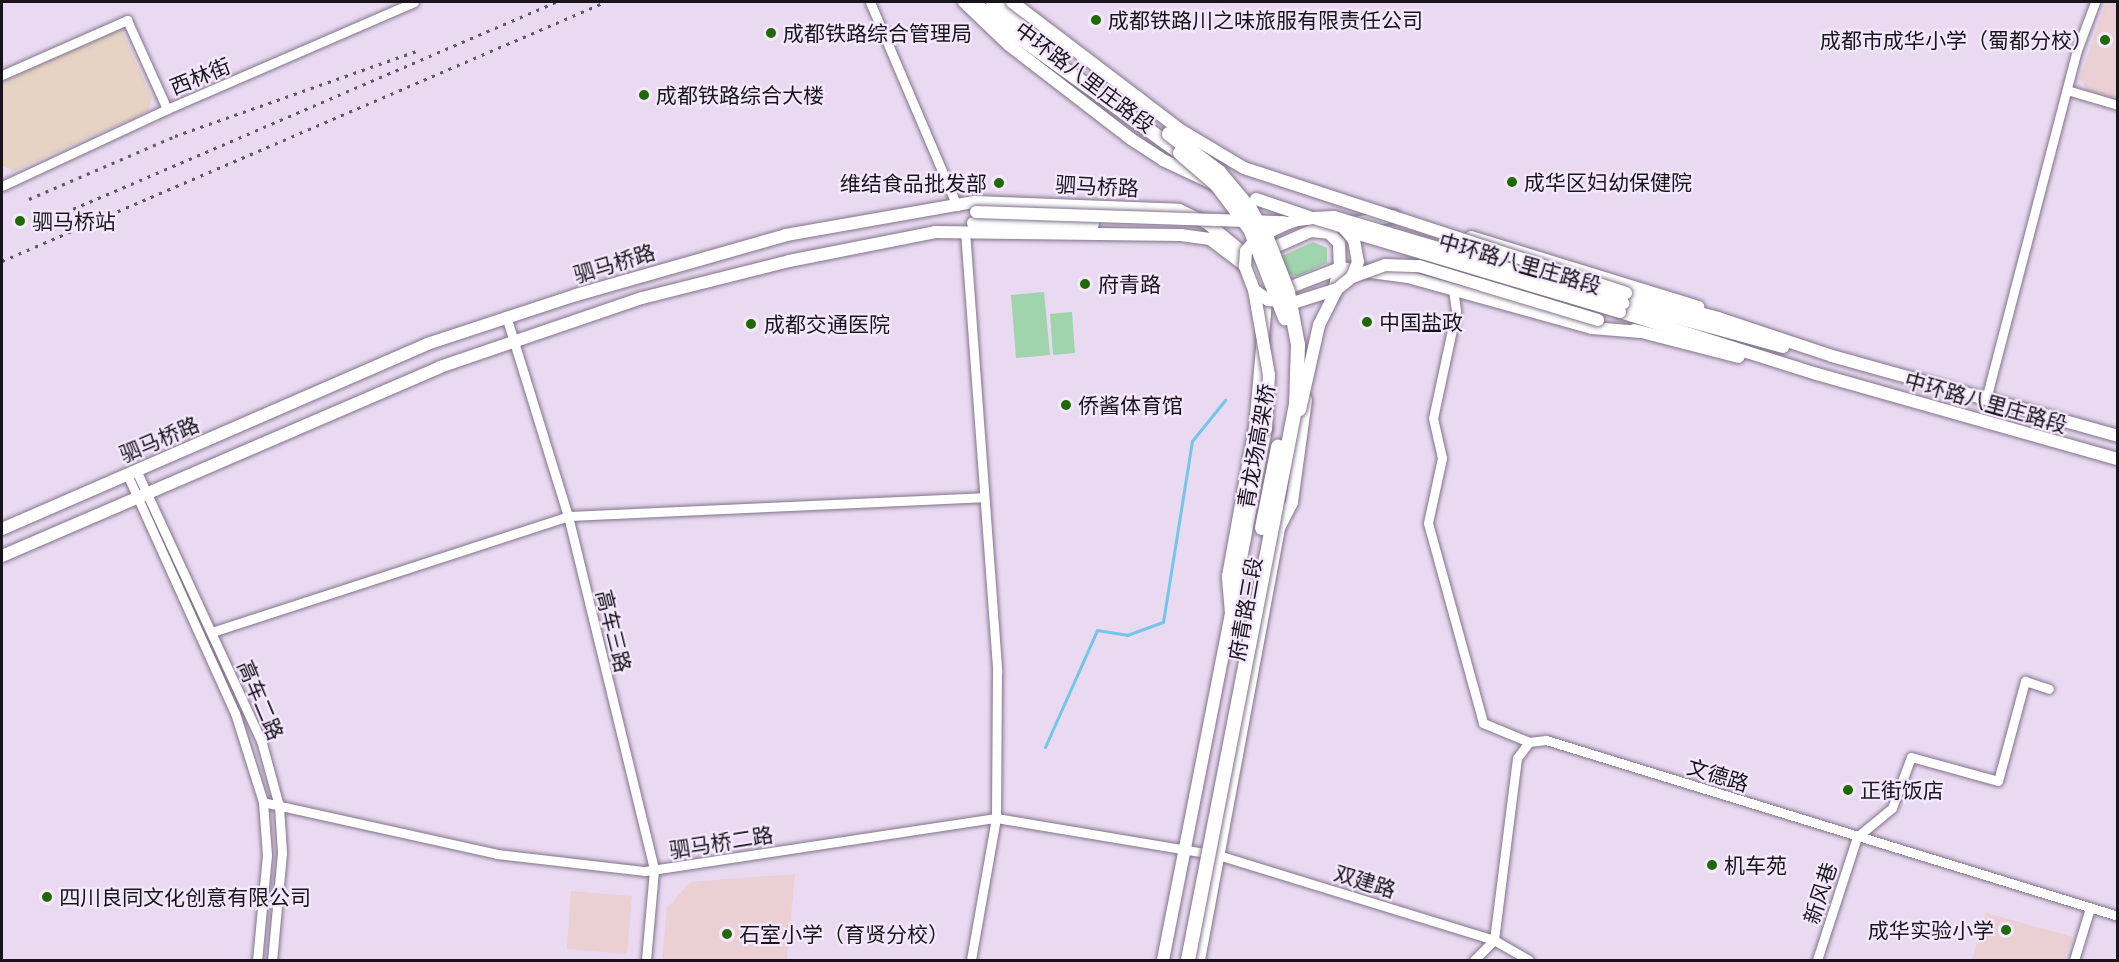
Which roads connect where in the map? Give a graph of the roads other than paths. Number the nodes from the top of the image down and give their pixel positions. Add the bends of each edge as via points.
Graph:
1 (414, 2) edge
2 (870, 2) edge
3 (964, 2) edge
4 (970, 2) edge
5 (993, 2) edge
6 (1012, 2) edge
7 (2095, 2) edge
8 (2, 75) edge
9 (2067, 90) junction
10 (2118, 105) edge
11 (167, 108) junction
12 (2, 186) edge
13 (957, 206) junction
14 (932, 210) junction
15 (972, 222) junction
16 (1288, 223) junction
17 (1315, 224) junction
18 (1340, 268) junction
19 (1258, 274) junction
20 (1352, 277) junction
21 (1337, 289) junction
22 (1454, 289) junction
23 (1254, 290) junction
24 (1623, 302) junction
25 (506, 316) junction
26 (1718, 318) junction
27 (1641, 332) junction
28 (515, 339) junction
29 (1832, 356) junction
30 (1817, 374) junction
31 (1986, 399) junction
32 (2118, 436) edge
33 (2118, 459) edge
34 (131, 472) junction
35 (149, 493) junction
36 (984, 497) junction
37 (136, 498) junction
38 (568, 516) junction
39 (1279, 528) junction
40 (2, 529) edge
41 (2, 556) edge
42 (1231, 613) junction
43 (212, 632) junction
44 (2049, 689) dead end
45 (1528, 742) junction
46 (263, 802) junction
47 (279, 806) junction
48 (996, 818) junction
49 (1857, 837) junction
50 (1186, 849) junction
51 (1218, 855) junction
52 (654, 870) junction
53 (2090, 908) junction
54 (2118, 916) edge
55 (1494, 939) junction
56 (257, 960) edge
57 (272, 960) edge
58 (646, 960) edge
59 (971, 960) edge
60 (1163, 960) edge
61 (1179, 960) edge
62 (1188, 960) edge
63 (1199, 960) edge
64 (1474, 960) edge
65 (1529, 960) edge
66 (1817, 960) edge
67 (2074, 960) edge

1 - 11 street, 西林街
2 - 13 street
3 - 24 main road, 中环路八里庄路段, bridge via 1009,45 1131,139 1201,179 1390,245
4 - 61 highway, 青龙场高架桥, bridge via 1163,139 1217,185 1250,228 1284,312 1289,342 1288,402
5 - 62 highway, 青龙场高架桥, bridge via 1219,172 1267,238 1294,321 1298,345 1296,404
6 - 24 main road, 中环路八里庄路段, bridge via 1182,131 1244,168
7 - 9 street
8 - 11 street via 127,20
9 - 10 street
9 - 31 street
11 - 12 street, 西林街
13 - 14 main road, 驷马桥路
13 - 19 main road, 驷马桥路 via 1055,203 1179,210 1207,223
14 - 15 main road
14 - 25 main road, 驷马桥路 via 786,235
15 - 16 main road, bridge
15 - 19 main road, 驷马桥路 via 1210,239
15 - 19 main road via 1192,228 1216,237
15 - 28 main road, 驷马桥路 via 663,292
15 - 36 street
16 - 17 main road, bridge
16 - 19 main road, 府青路三段, bridge via 1258,237 1246,251
17 - 18 main road via 1339,243
17 - 19 main road via 1272,246
17 - 20 main road, bridge via 1343,227 1354,240 1358,262
17 - 24 main road, bridge via 1340,218
17 - 26 main road via 1399,215 1688,301
18 - 19 main road via 1291,287
18 - 22 main road via 1408,277
18 - 39 main road, 府青路三段 via 1311,373 1292,502
19 - 23 main road, bridge
19 - 42 main road, 府青路三段 via 1255,428 1228,576
20 - 21 main road, bridge
20 - 27 main road, bridge via 1384,264 1419,266
21 - 23 main road, bridge via 1296,302 1268,300
21 - 39 main road, bridge via 1319,325
22 - 27 main road via 1592,328
22 - 45 street, 文德路 via 1456,311 1433,418 1442,458 1428,523 1483,723
23 - 42 main road, bridge via 1269,375 1266,429
24 - 26 main road, 中环路八里庄路段
24 - 29 main road via 1789,349
24 - 30 main road, 中环路八里庄路段
25 - 28 street, 高车三路
25 - 34 main road, 驷马桥路 via 427,344
26 - 29 main road, 中环路八里庄路段
27 - 30 main road
28 - 35 main road, 驷马桥路 via 440,367
28 - 38 street, 高车三路
29 - 31 main road, 中环路八里庄路段
30 - 33 main road, 中环路八里庄路段
31 - 32 main road, 中环路八里庄路段
34 - 35 street, 高车二路
34 - 37 street, 高车二路
34 - 40 main road, 驷马桥路
35 - 37 main road, 驷马桥路
35 - 43 street, 高车二路
36 - 38 street
36 - 48 street via 997,672
37 - 41 main road, 驷马桥路
37 - 46 street, 高车二路 via 235,713
38 - 43 street
38 - 52 street, 高车三路
39 - 51 main road, 府青路三段
42 - 50 main road, 府青路三段
43 - 47 street, 高车二路 via 261,740
44 - 49 street via 2025,681 1998,781 1911,757 1892,808
45 - 49 street, 文德路 via 1546,740
45 - 55 street via 1517,758 1512,783
46 - 47 street, 驷马桥二路
46 - 56 street, 高车二路 via 267,855
47 - 52 street, 驷马桥二路 via 497,854
47 - 57 street, 高车二路 via 282,853
48 - 50 street, 驷马桥二路
48 - 52 street, 驷马桥二路
48 - 59 street
49 - 53 street, 文德路
49 - 66 street, 新风巷
50 - 51 street, 双建路
50 - 60 main road, 府青路三段
51 - 55 street, 双建路
51 - 63 main road, 府青路三段
52 - 58 street, 高车三路
53 - 54 street, 文德路
53 - 67 street
55 - 64 street
55 - 65 street, 双建路

